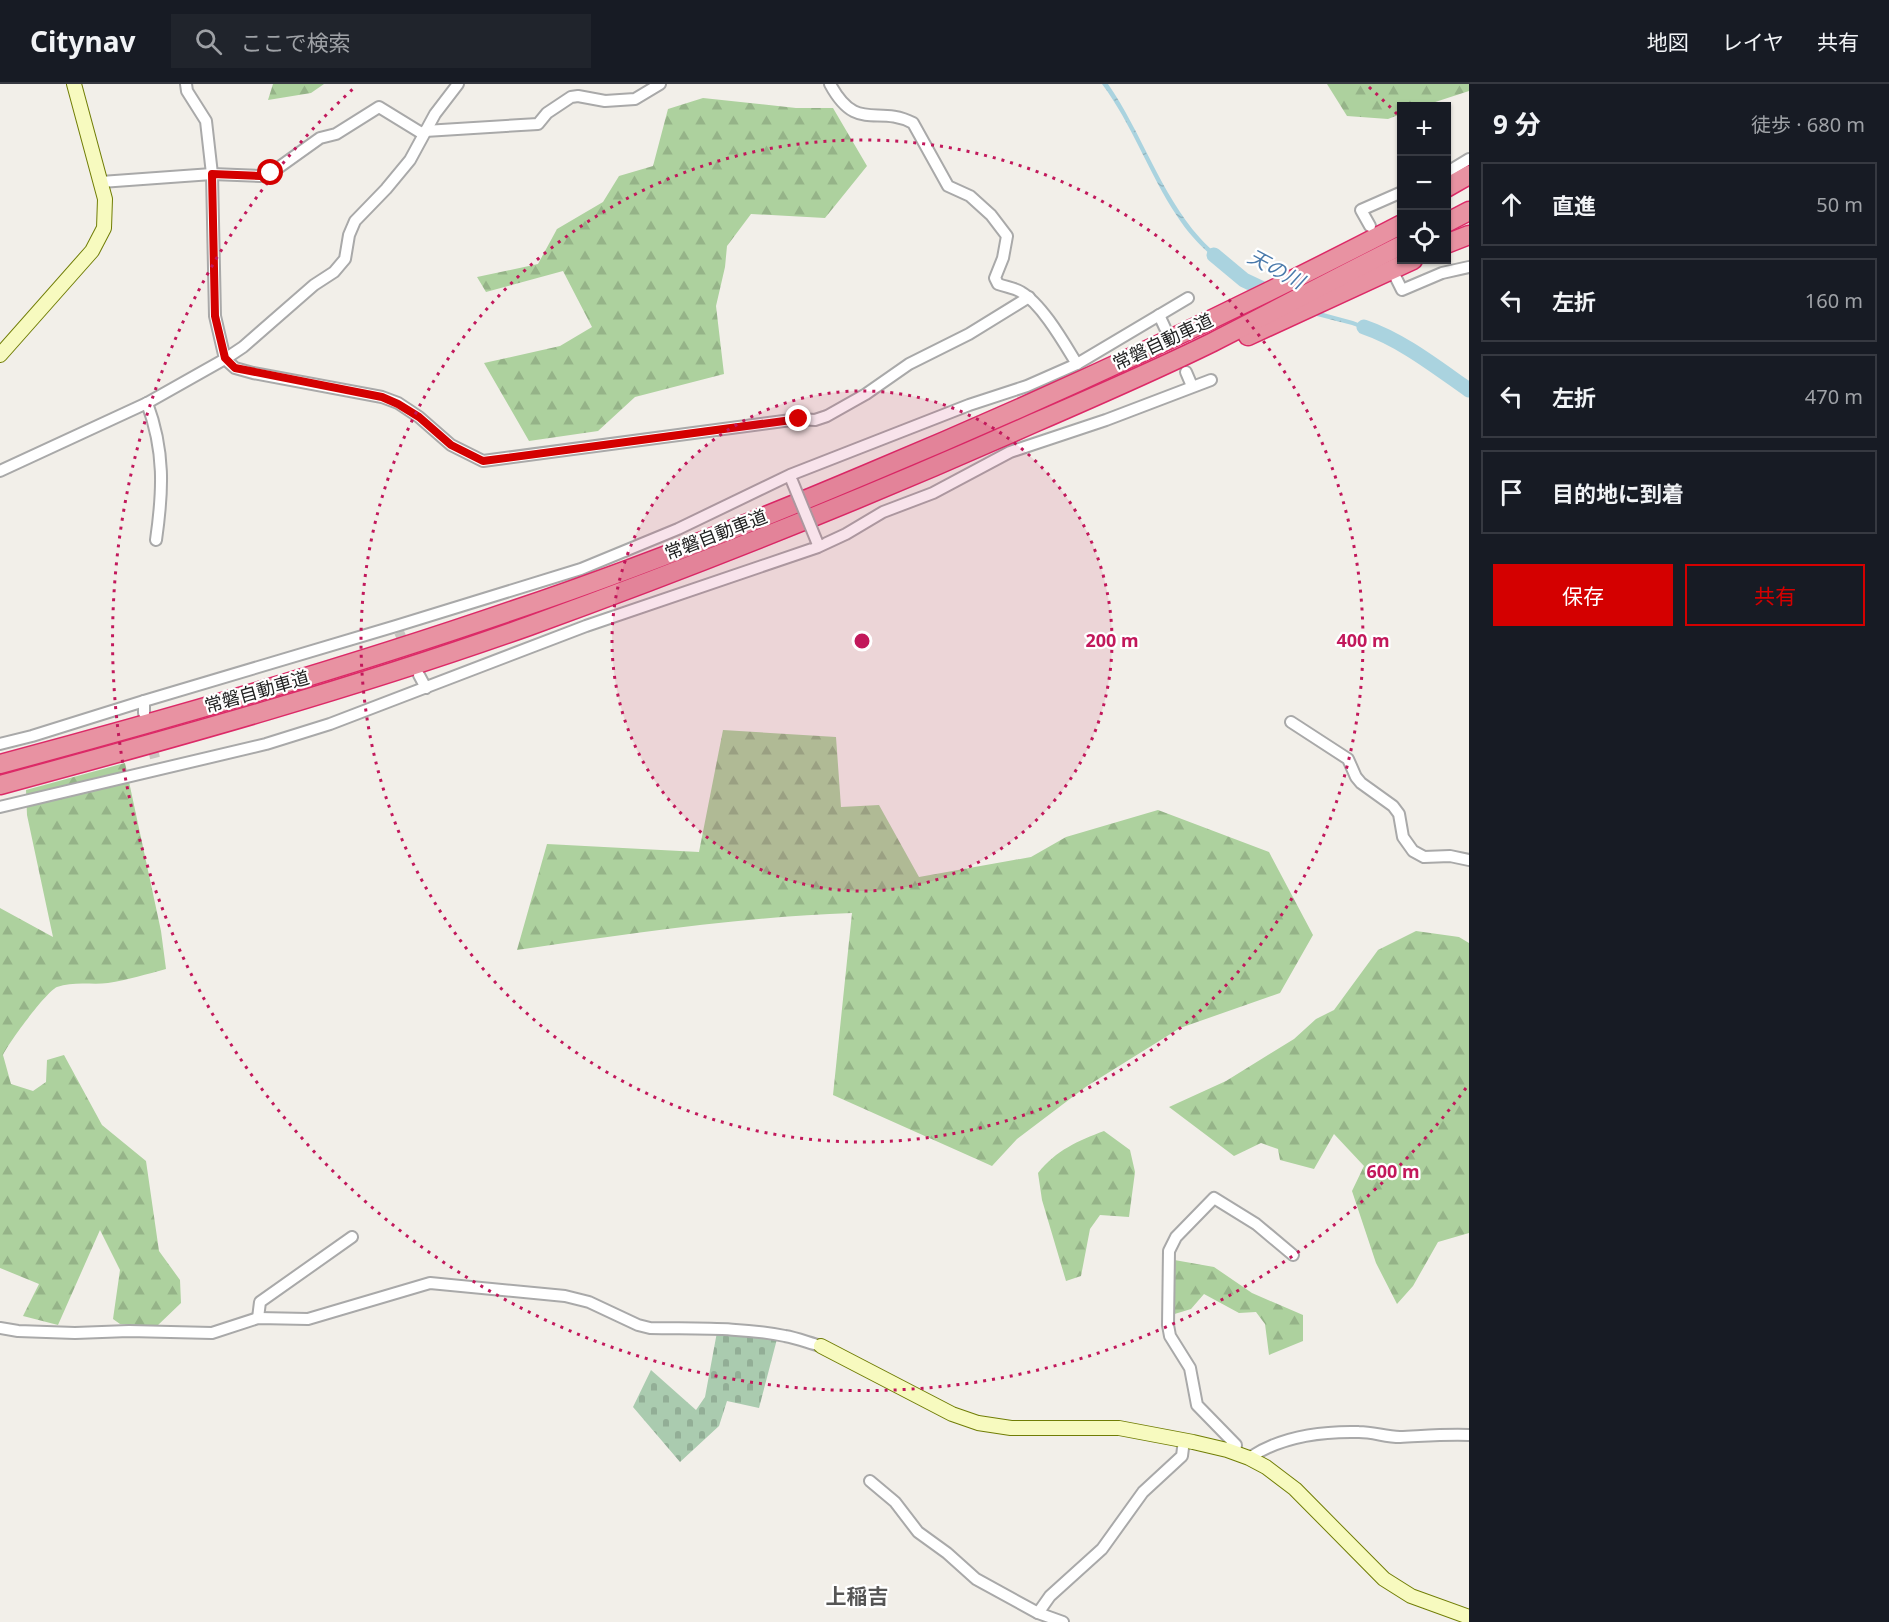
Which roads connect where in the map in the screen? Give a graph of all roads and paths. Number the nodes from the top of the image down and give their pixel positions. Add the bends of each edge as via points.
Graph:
1 (74, 84) edge
2 (186, 84) edge
3 (458, 84) edge
4 (660, 84) edge
5 (830, 84) edge
6 (424, 132) junction
7 (1469, 159) edge
8 (1451, 170) edge
9 (212, 174) junction
10 (1469, 175) edge
11 (101, 182) junction
12 (1451, 185) edge
13 (1469, 189) edge
14 (1397, 194) edge
15 (1451, 198) edge
16 (1469, 211) edge
17 (1451, 220) edge
18 (1397, 223) edge
19 (1376, 230) junction
20 (1469, 235) edge
21 (1451, 242) edge
22 (1397, 247) edge
23 (1402, 264) edge
24 (1469, 267) edge
25 (1396, 278) dead end
26 (1325, 292) junction
27 (1029, 297) junction
28 (1188, 298) dead end
29 (1159, 315) junction
30 (1165, 328) dead end
31 (0, 355) edge
32 (225, 358) junction
33 (1077, 364) junction
34 (1186, 372) dead end
35 (1210, 380) dead end
36 (1192, 386) junction
37 (147, 403) junction
38 (0, 471) edge
39 (791, 478) junction
40 (156, 540) dead end
41 (817, 544) junction
42 (419, 675) tunnel mouth
43 (426, 688) junction
44 (144, 701) junction
45 (144, 713) dead end
46 (1291, 722) dead end
47 (0, 744) edge
48 (0, 764) edge
49 (0, 785) edge
50 (0, 807) edge
51 (1469, 860) edge
52 (352, 1237) dead end
53 (1293, 1255) dead end
54 (258, 1318) junction
55 (0, 1328) edge
56 (821, 1346) joint
57 (1469, 1435) edge
58 (1184, 1440) junction
59 (1235, 1453) junction
60 (1249, 1458) junction
61 (870, 1481) dead end
62 (1038, 1612) junction
63 (1469, 1617) edge
64 (1063, 1622) edge

1 - 11 street
2 - 9 street via 206,121
3 - 6 street
4 - 6 street via 635,99 572,97 547,113 538,124
5 - 27 street via 839,100 858,114 913,123 948,186 970,196 1007,236 995,278 998,284
6 - 9 street via 379,107 336,134 320,138 271,173
6 - 32 street via 410,160 355,221 345,260
7 - 8 street
9 - 11 street
9 - 32 street via 215,316
10 - 12 highway
11 - 31 street via 104,228 92,251
13 - 15 highway
14 - 19 street via 1362,210
16 - 17 highway
18 - 19 highway, 常磐自動車道
19 - 48 highway, 常磐自動車道 via 1300,275 1198,327 961,435 795,504 517,609 326,672
20 - 21 highway
22 - 26 highway, 常磐自動車道
23 - 26 highway
24 - 25 street via 1442,273 1402,290
26 - 49 highway, 常磐自動車道 via 970,452 804,522 526,626 334,690
27 - 32 street via 815,420 483,461 451,445 419,417 382,397 253,373 235,368
27 - 33 street
28 - 29 street
29 - 30 street
29 - 33 street
32 - 37 street
33 - 39 street
34 - 36 street
35 - 36 street
36 - 41 street via 1010,452 933,493
37 - 38 street
37 - 40 street via 156,427 162,466
39 - 41 street, bridge
39 - 44 street via 581,569 398,629
41 - 43 street
42 - 43 street
43 - 50 street via 266,744 158,763
44 - 45 street
44 - 47 street
46 - 51 street via 1348,759 1361,783 1393,806 1399,814 1403,837 1413,851 1424,857
52 - 54 street via 260,1302
53 - 59 street via 1256,1224 1214,1198 1176,1237 1169,1251 1170,1336 1190,1368 1197,1405 1236,1445
54 - 55 street via 224,1331 199,1334
54 - 56 street via 308,1319 430,1283 565,1296 589,1302 650,1329 740,1330 786,1336
56 - 58 street via 952,1414 978,1423 1011,1428 1119,1428
57 - 60 street via 1326,1434 1289,1438
58 - 59 street
58 - 62 street via 1182,1456 1143,1492 1102,1549
59 - 60 street
60 - 63 street via 1294,1489 1384,1579 1411,1596
61 - 62 street via 895,1502 918,1532 976,1579
62 - 64 street

